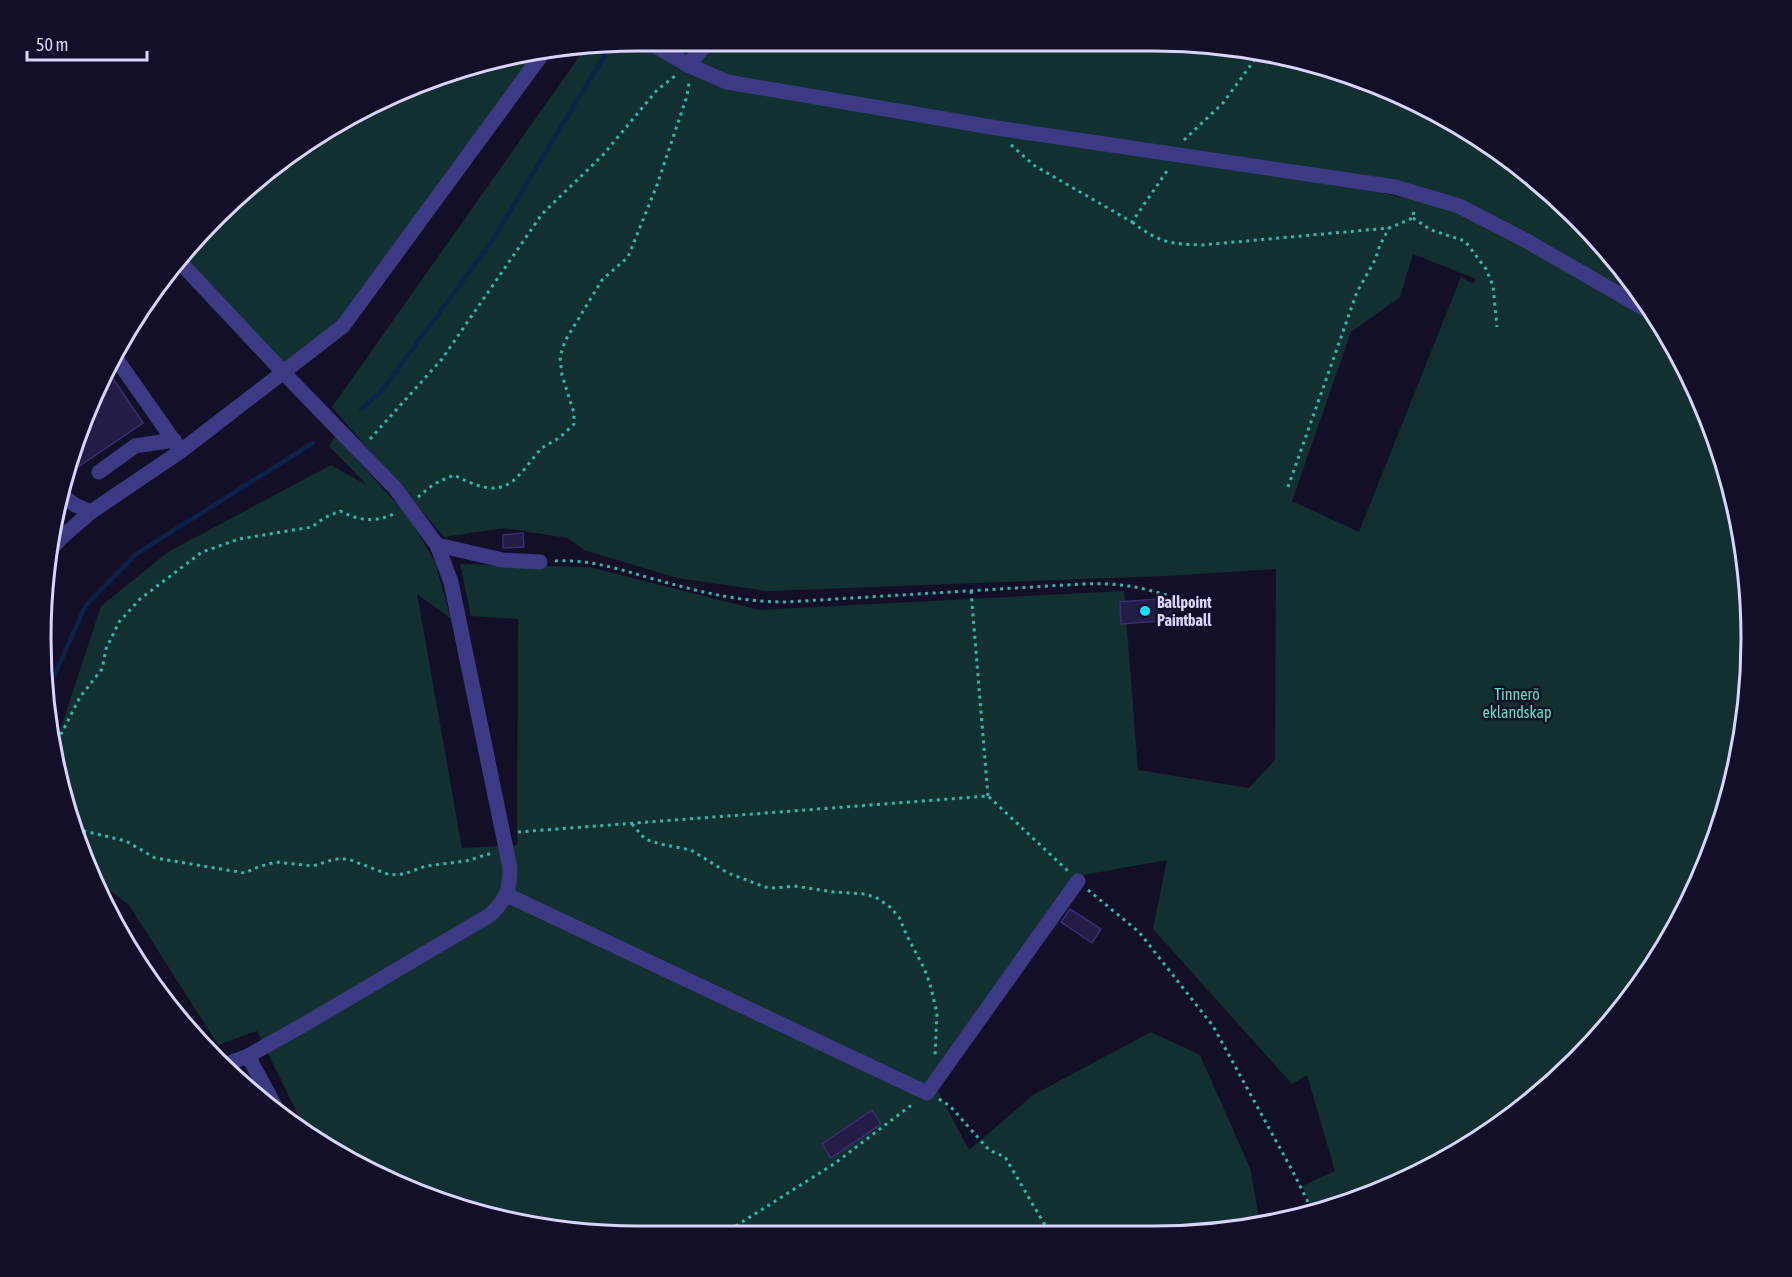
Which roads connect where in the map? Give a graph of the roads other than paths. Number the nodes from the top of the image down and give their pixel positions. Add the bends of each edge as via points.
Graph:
1 (665, 51) edge
2 (702, 51) edge
3 (538, 60) edge
4 (690, 66) junction
5 (184, 266) edge
6 (1637, 304) edge
7 (120, 364) dead end
8 (283, 372) junction
9 (178, 445) junction
10 (99, 472) dead end
11 (68, 500) edge
12 (91, 512) junction
13 (60, 540) edge
14 (437, 544) junction
15 (540, 562) road end
16 (1078, 881) road end
17 (507, 895) junction
18 (248, 1056) junction
19 (232, 1062) edge
20 (269, 1095) edge

1 - 4 street
2 - 4 street
3 - 8 street via 343,326
4 - 6 street via 727,82 1418,192 1506,231
5 - 8 street
7 - 9 street
8 - 9 street
8 - 14 street via 395,488
9 - 10 street via 135,446
9 - 12 street
11 - 12 street
12 - 13 street
14 - 15 street via 502,560
14 - 17 street via 453,591 510,868
16 - 17 street via 927,1093
17 - 18 street via 490,915
18 - 19 street
18 - 20 street

